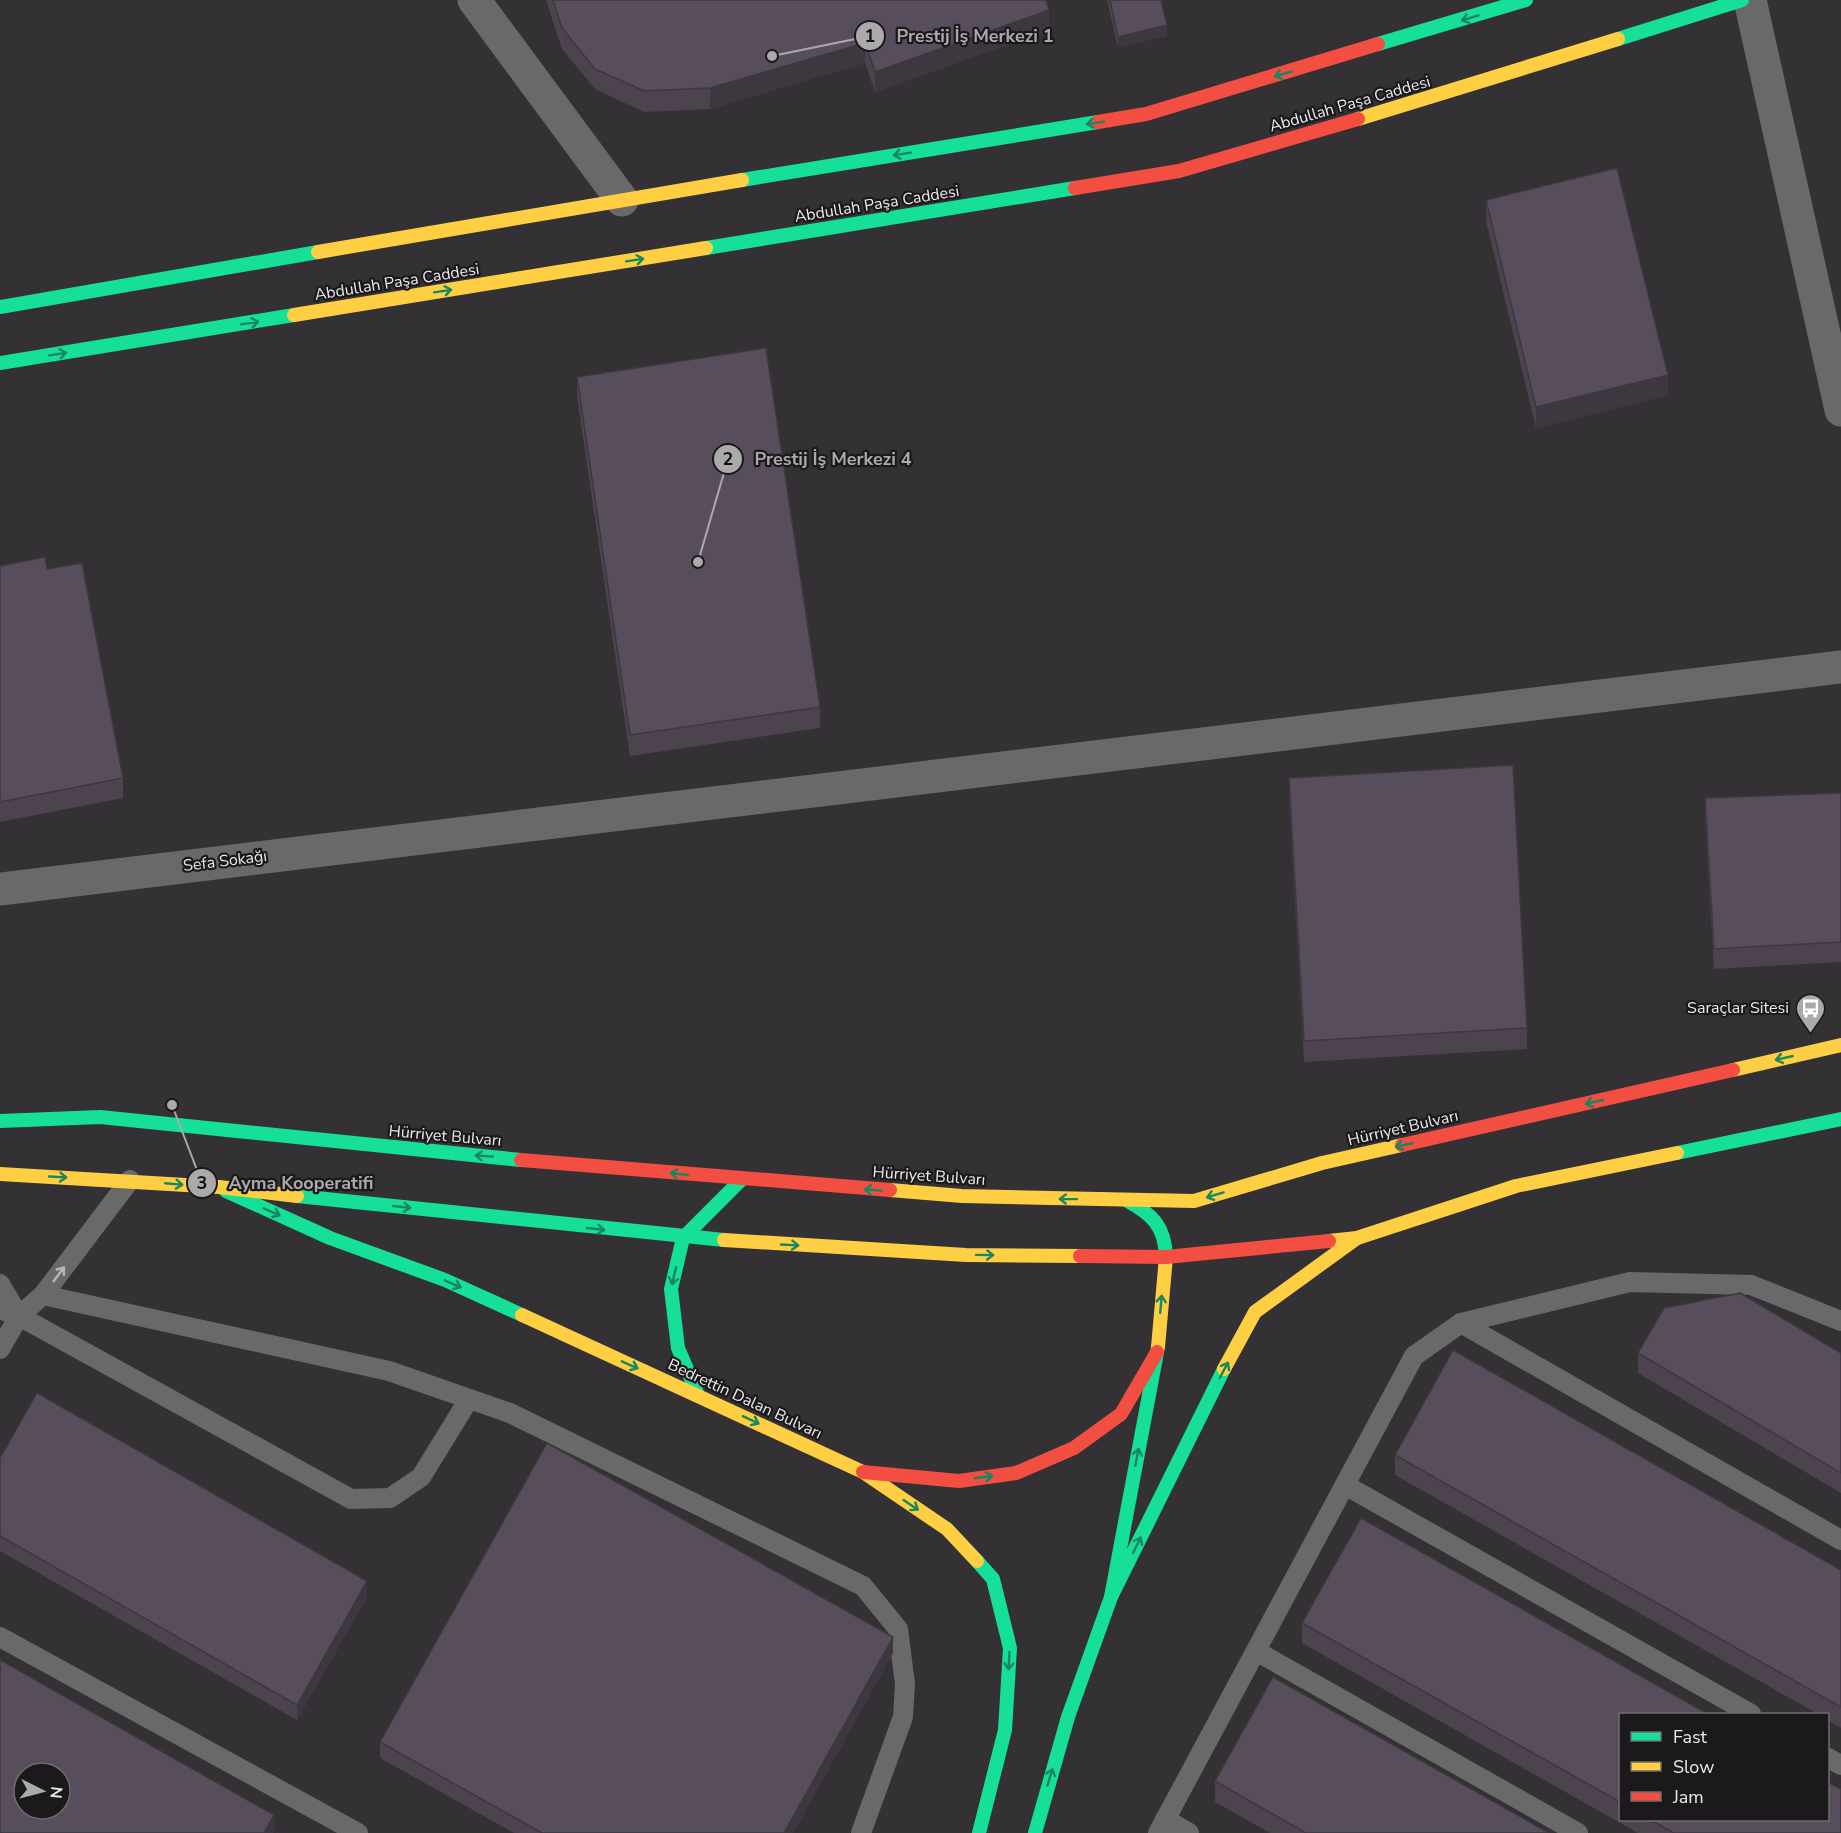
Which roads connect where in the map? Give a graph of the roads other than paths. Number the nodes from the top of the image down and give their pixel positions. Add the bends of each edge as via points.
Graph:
1 (474, 0) edge
2 (1526, 0) edge
3 (1742, 0) edge
4 (1750, 0) edge
5 (622, 200) junction
6 (0, 307) edge
7 (0, 363) edge
8 (1841, 410) edge
9 (1841, 667) edge
10 (0, 889) edge
11 (1841, 1045) edge
12 (1841, 1119) edge
13 (0, 1121) edge
14 (0, 1174) edge
15 (130, 1180) junction
16 (741, 1180) junction
17 (219, 1187) junction
18 (1126, 1200) junction
19 (683, 1238) junction
20 (1357, 1238) junction
21 (1166, 1257) junction
22 (0, 1284) edge
23 (42, 1295) junction
24 (0, 1309) edge
25 (19, 1316) junction
26 (1841, 1321) edge
27 (1461, 1323) junction
28 (0, 1349) edge
29 (1157, 1352) junction
30 (698, 1395) junction
31 (469, 1399) junction
32 (863, 1472) junction
33 (1345, 1485) junction
34 (1841, 1540) edge
35 (1111, 1598) junction
36 (0, 1637) edge
37 (1256, 1651) junction
38 (1749, 1713) edge
39 (1038, 1816) junction
40 (1162, 1826) edge
41 (358, 1833) edge
42 (861, 1833) edge
43 (979, 1833) edge
44 (1035, 1833) edge
45 (1039, 1833) edge
46 (1189, 1833) edge
47 (1578, 1833) edge

1 - 5 street
2 -> 5 main road via 1146,114
7 -> 3 main road, Abdullah Paşa Caddesi via 1179,171
4 - 8 street
5 - 6 main road
9 - 10 street, Sefa Sokağı
11 -> 18 main road, Hürriyet Bulvarı via 1322,1163 1194,1201
12 - 20 main road via 1516,1186
16 -> 13 main road, Hürriyet Bulvarı via 100,1117
14 -> 15 main road
15 -> 17 main road
23 -> 15 lane
18 -> 16 main road, Hürriyet Bulvarı via 962,1196
16 - 19 main road
17 -> 19 main road
17 -> 30 main road, Bedrettin Dalan Bulvarı via 330,1238 445,1280
18 - 21 main road via 1152,1214 1167,1237
19 -> 21 main road via 966,1255
19 -> 30 main road via 671,1289 678,1348
20 - 21 main road
35 -> 20 main road via 1255,1312
29 -> 21 main road
22 - 25 lane
23 - 25 lane
23 - 31 lane via 389,1371
24 - 25 lane
25 - 28 lane
25 - 31 lane via 351,1498 390,1498 422,1477
26 - 27 lane via 1752,1285 1630,1282
27 - 33 lane via 1414,1356
27 - 34 lane
32 -> 29 main road via 959,1481 1016,1473 1074,1448 1121,1414
35 -> 29 main road
30 -> 32 main road, Bedrettin Dalan Bulvarı
31 - 42 lane via 510,1413 863,1586 898,1629 905,1684 903,1717
32 -> 43 main road, Bedrettin Dalan Bulvarı via 947,1529 993,1579 1010,1648 1005,1730
33 - 37 lane
33 - 38 lane
39 -> 35 main road
36 - 41 lane
37 - 40 lane
37 - 47 lane
39 - 44 main road
39 - 45 main road
40 - 46 lane

